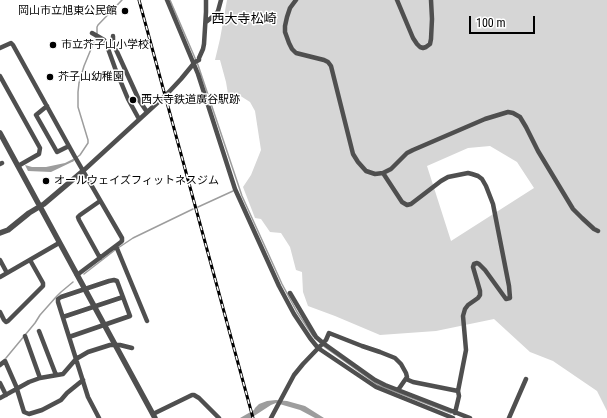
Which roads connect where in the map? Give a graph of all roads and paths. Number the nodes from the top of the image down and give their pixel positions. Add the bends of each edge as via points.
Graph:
1 (167, 0) edge
2 (206, 0) edge
3 (221, 0) edge
4 (296, 0) edge
5 (397, 0) edge
6 (431, 0) edge
7 (206, 22) junction
8 (95, 35) dead end
9 (113, 36) dead end
10 (0, 48) edge
11 (195, 62) junction
12 (0, 76) edge
13 (47, 106) junction
14 (147, 112) junction
15 (139, 119) junction
16 (0, 133) edge
17 (69, 146) junction
18 (18, 166) junction
19 (83, 171) junction
20 (383, 173) junction
21 (100, 201) junction
22 (40, 206) junction
23 (598, 231) dead end
24 (0, 233) edge
25 (59, 243) junction
26 (116, 248) junction
27 (100, 258) junction
28 (0, 260) edge
29 (30, 260) junction
30 (7, 273) junction
31 (77, 275) junction
32 (0, 277) edge
33 (85, 289) junction
34 (290, 293) dead end
35 (123, 298) junction
36 (94, 307) junction
37 (0, 312) edge
38 (63, 317) junction
39 (147, 321) dead end
40 (104, 325) junction
41 (39, 331) dead end
42 (25, 336) dead end
43 (69, 337) junction
44 (115, 345) junction
45 (321, 345) junction
46 (132, 348) dead end
47 (76, 359) junction
48 (0, 365) edge
49 (56, 374) junction
50 (40, 378) junction
51 (406, 379) junction
52 (526, 379) dead end
53 (83, 380) junction
54 (0, 383) edge
55 (16, 390) junction
56 (398, 390) junction
57 (458, 391) junction
58 (6, 396) junction
59 (0, 398) edge
60 (455, 415) edge
61 (152, 417) edge
62 (99, 418) edge
63 (219, 418) edge
64 (270, 418) edge
65 (470, 418) edge
66 (509, 418) edge

1 - 11 street
2 - 7 street
3 - 7 street via 216,14
4 - 20 street via 285,26 292,49 296,53 324,60 331,66 353,154 366,171
5 - 6 street via 413,38 424,48 430,44 431,38
7 - 11 street via 203,49 199,60
8 - 15 street via 106,43 128,99
9 - 14 street via 113,42
10 - 13 street via 11,43 13,45
11 - 14 street via 173,88
11 - 45 street via 235,189 269,266 294,314 306,332
12 - 18 street via 40,148 39,154
13 - 17 street
13 - 17 street via 36,115 57,152
14 - 15 street
15 - 19 street
16 - 18 street
17 - 19 street
18 - 22 street
19 - 21 street
19 - 22 street
20 - 23 street via 413,150 485,119 513,112 520,117 573,208
20 - 57 street via 402,202 407,205 441,180 468,173 482,179 493,204 510,298 506,299 485,270 479,264 474,264 480,295 468,305 463,316 466,350
21 - 26 street via 122,238
21 - 27 street via 78,217
22 - 24 street
22 - 25 street
25 - 29 street
25 - 31 street
26 - 27 street
26 - 39 street
27 - 31 street
28 - 30 street
29 - 30 street
29 - 37 street via 43,286 8,321 4,320
30 - 32 street
31 - 33 street
33 - 35 street via 114,280 117,281
33 - 36 street
33 - 38 street via 58,299
34 - 45 street
35 - 36 street
35 - 40 street via 130,316
36 - 38 street
36 - 40 street
38 - 43 street
40 - 43 street
40 - 44 street
41 - 49 street
42 - 50 street
43 - 47 street
44 - 46 street
44 - 47 street via 88,352
44 - 61 street
45 - 51 street via 329,333 392,357 401,364
45 - 56 street via 380,383
45 - 60 street via 376,387
45 - 64 street via 298,370
47 - 49 street via 63,374
47 - 53 street
48 - 55 street via 5,361
49 - 50 street
50 - 55 street
51 - 56 street
51 - 57 street
52 - 66 street
53 - 55 street via 61,400 29,414 24,412
53 - 62 street
54 - 58 street
55 - 58 street
56 - 60 street
57 - 60 street
58 - 59 street
60 - 65 street
61 - 63 street via 194,395

